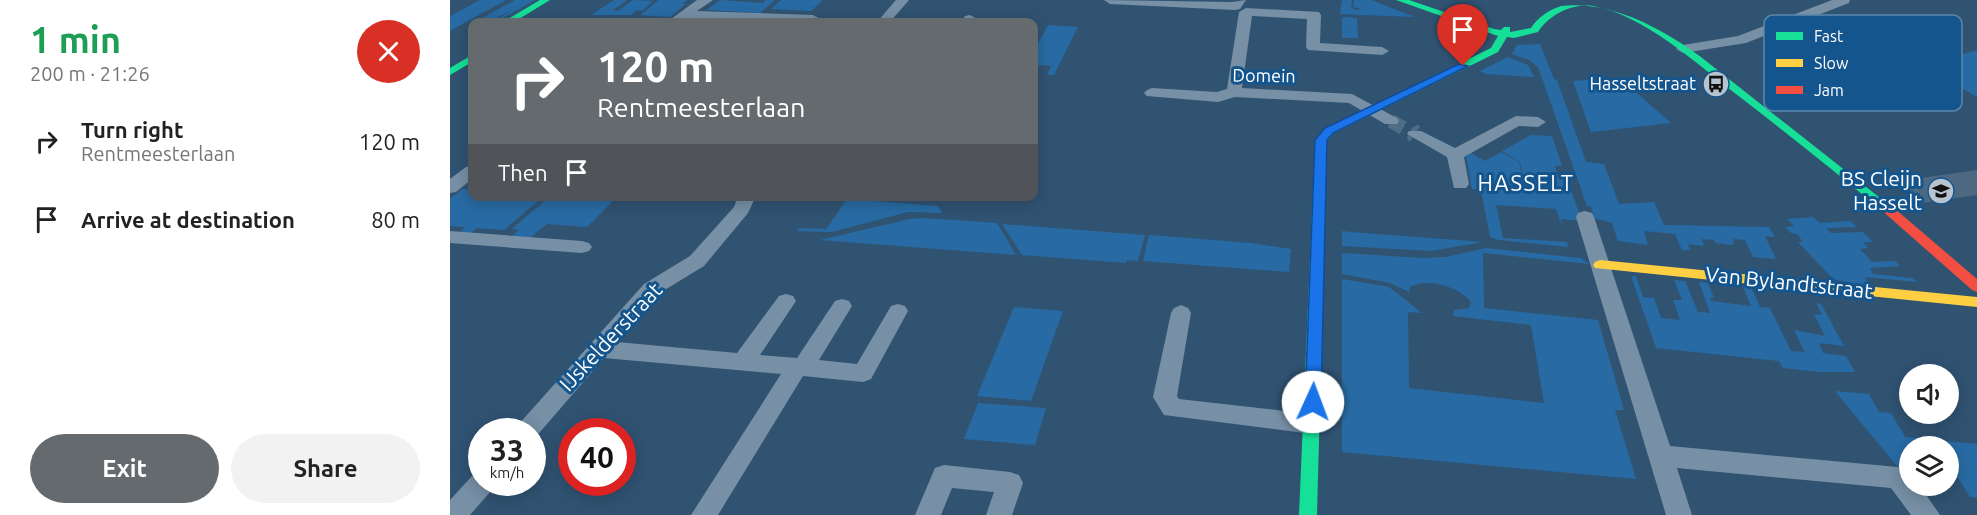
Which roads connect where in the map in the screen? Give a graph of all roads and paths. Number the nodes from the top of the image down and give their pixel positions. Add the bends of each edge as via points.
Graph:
1 (546, 0) edge
2 (707, 0) edge
3 (903, 0) edge
4 (1110, 0) edge
5 (1129, 0) edge
6 (1240, 0) edge
7 (1400, 0) edge
8 (1844, 0) edge
9 (1581, 2) edge
10 (560, 6) dead end
11 (685, 14) junction
12 (1805, 15) edge
13 (515, 18) edge
14 (539, 18) edge
15 (679, 18) edge
16 (787, 18) edge
17 (887, 18) edge
18 (1764, 31) edge
19 (1507, 32) junction
20 (468, 46) edge
21 (1683, 50) junction
22 (1382, 51) dead end
23 (450, 57) edge
24 (468, 61) edge
25 (450, 72) edge
26 (1234, 92) junction
27 (1152, 93) dead end
28 (1374, 111) junction
29 (1391, 121) tunnel mouth
30 (1538, 123) dead end
31 (1415, 134) tunnel mouth
32 (1455, 155) junction
33 (468, 174) edge
34 (1460, 184) dead end
35 (450, 188) edge
36 (745, 201) edge
37 (1585, 217) dead end
38 (450, 237) edge
39 (582, 247) dead end
40 (1600, 265) junction
41 (1977, 287) edge
42 (786, 301) dead end
43 (1977, 302) edge
44 (842, 306) dead end
45 (898, 311) dead end
46 (1181, 313) dead end
47 (598, 349) junction
48 (743, 362) junction
49 (800, 367) junction
50 (538, 418) edge
51 (1312, 423) junction
52 (1660, 456) junction
53 (470, 496) edge
54 (453, 515) edge
55 (704, 515) edge
56 (928, 515) edge
57 (999, 515) edge
58 (1308, 515) edge
59 (1678, 515) edge
60 (1927, 515) edge

1 - 13 street
2 - 11 street
3 - 17 street
4 - 5 street
5 - 6 street via 1235,6
7 - 19 street via 1471,26
8 - 12 street
9 - 19 street via 1567,4 1535,30 1524,34
9 - 21 street via 1611,9
10 - 14 street
11 - 15 street
11 - 16 street
18 - 21 street via 1741,40
19 - 28 street via 1496,50
20 - 23 street
21 - 41 street via 1896,213
22 - 26 street via 1313,47 1314,15 1246,12
24 - 25 street
26 - 27 street, Domein via 1218,97
26 - 28 street, Domein via 1352,99
28 - 29 street, Domein
28 - 51 street via 1329,131 1321,140
30 - 32 street via 1516,121
31 - 32 street
32 - 34 street
33 - 35 street
36 - 47 street, IJskelderstraat via 697,261 651,288
37 - 40 street
38 - 39 street
40 - 43 street, Van Bylandtstraat
40 - 52 street
42 - 48 street
44 - 49 street
45 - 49 street via 863,373
46 - 51 street via 1165,397 1172,408
47 - 48 street
47 - 50 street, IJskelderstraat
48 - 49 street
49 - 55 street
51 - 58 street
52 - 59 street
52 - 60 street via 1898,478
53 - 54 street
56 - 57 street via 944,476 1010,483

